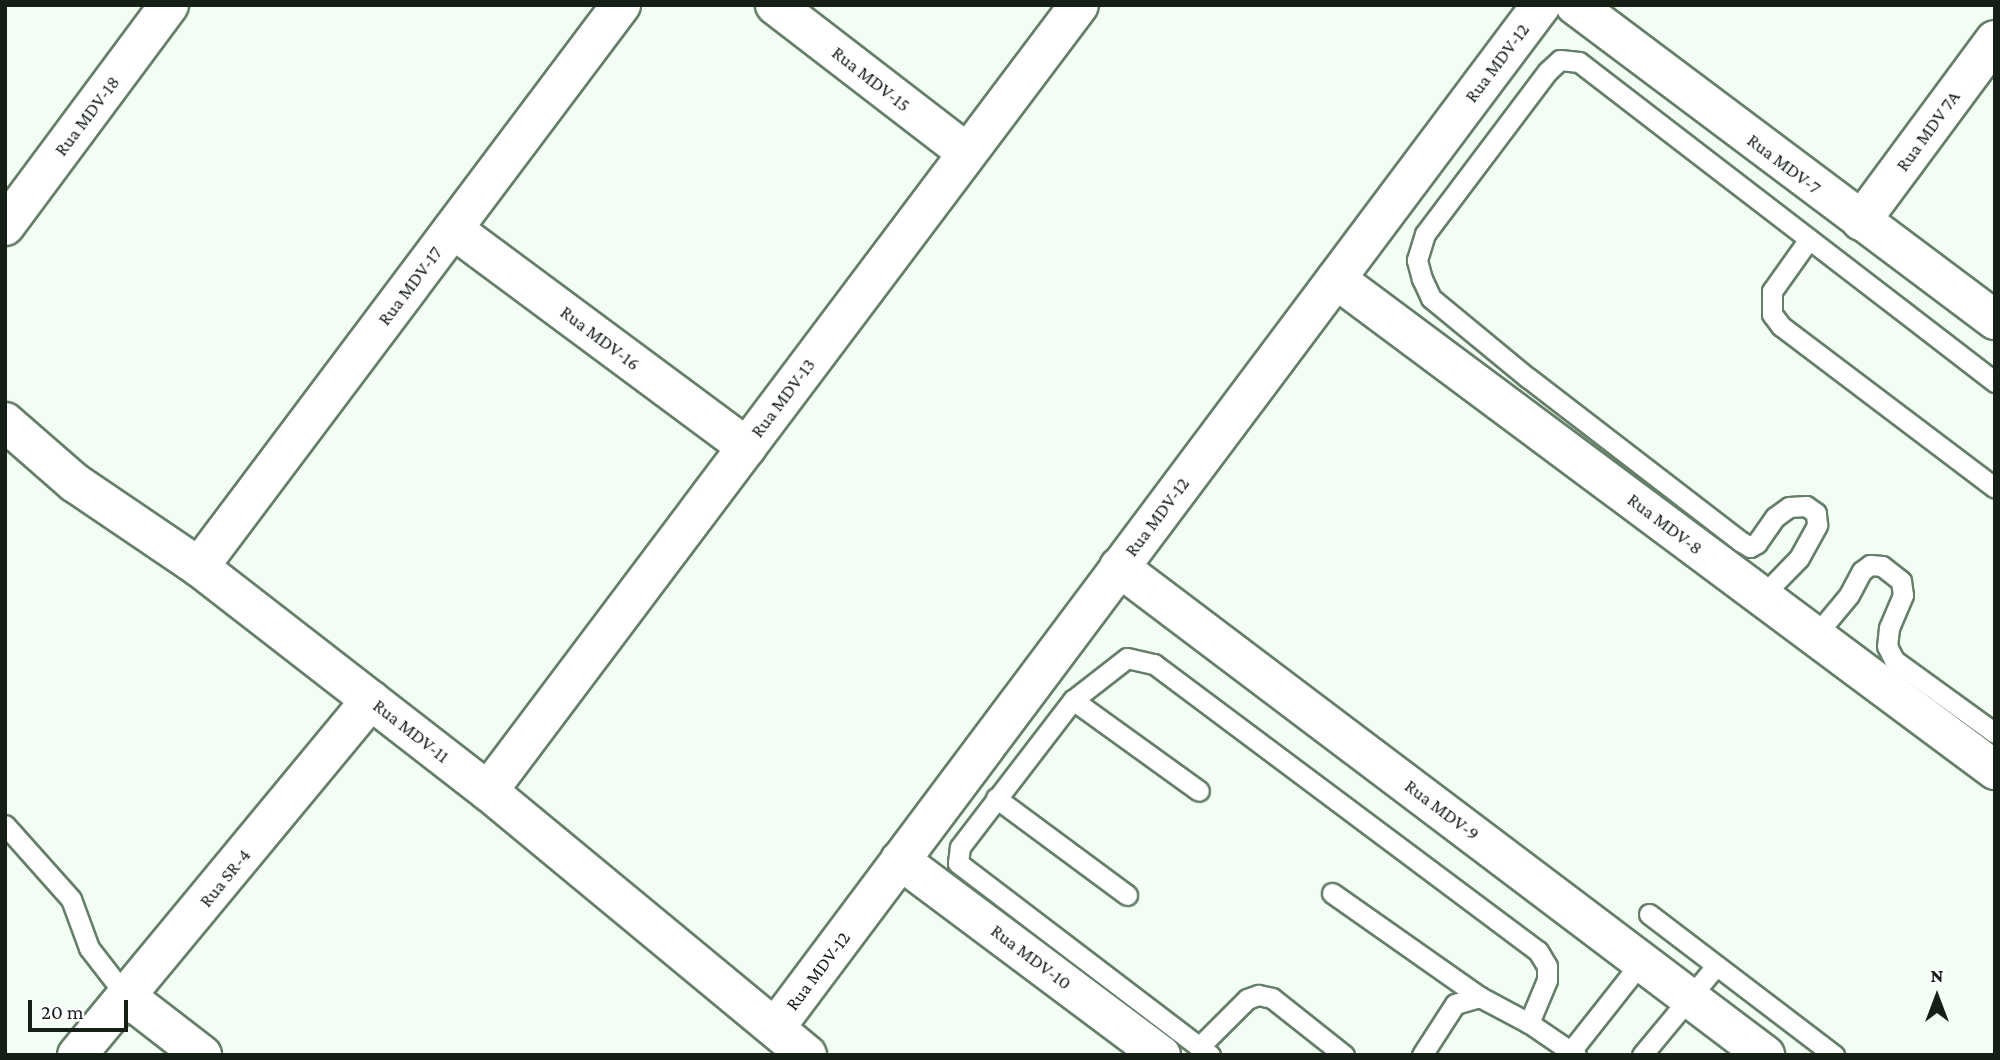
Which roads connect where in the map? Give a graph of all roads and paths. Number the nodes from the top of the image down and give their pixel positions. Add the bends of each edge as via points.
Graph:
1 (169, 5) edge
2 (621, 5) edge
3 (775, 5) edge
4 (1079, 5) edge
5 (1541, 5) edge
6 (1575, 5) edge
7 (1995, 40) edge
8 (967, 153) junction
9 (1861, 221) junction
10 (5, 226) edge
11 (453, 229) junction
12 (1809, 239) junction
13 (1336, 279) junction
14 (1995, 320) edge
15 (1995, 382) edge
16 (5, 422) edge
17 (747, 447) junction
18 (1995, 488) edge
19 (199, 567) junction
20 (1119, 567) junction
21 (1762, 596) junction
22 (1815, 636) junction
23 (371, 700) junction
24 (1073, 700) junction
25 (1995, 733) edge
26 (1995, 770) edge
27 (488, 791) junction
28 (1199, 791) dead end
29 (996, 798) junction
30 (5, 825) edge
31 (900, 860) junction
32 (1332, 893) dead end
33 (1127, 895) dead end
34 (1649, 914) dead end
35 (1642, 961) junction
36 (1715, 967) junction
37 (127, 997) junction
38 (1480, 997) junction
39 (1690, 998) junction
40 (1529, 1023) junction
41 (775, 1028) junction
42 (1205, 1051) edge
43 (1574, 1053) edge
44 (77, 1055) edge
45 (202, 1055) edge
46 (807, 1055) edge
47 (1161, 1055) edge
48 (1344, 1055) edge
49 (1422, 1055) edge
50 (1642, 1055) edge
51 (1765, 1055) edge
52 (1834, 1055) edge

1 - 10 street, Rua MDV-18
2 - 11 street, Rua MDV-17
3 - 8 street, Rua MDV-15
4 - 8 street, Rua MDV-13
5 - 13 street, Rua MDV-12
6 - 9 street, Rua MDV-7
7 - 9 street, Rua MDV 7A
8 - 17 street, Rua MDV-13
9 - 14 street, Rua MDV-7
11 - 17 street, Rua MDV-16
11 - 19 street, Rua MDV-17
12 - 15 lane
12 - 18 lane via 1772,291 1772,314 1781,327
12 - 21 lane via 1580,62 1567,59 1548,71 1425,234 1417,260 1431,298 1740,541 1750,547 1757,543 1789,507 1806,506 1816,513 1817,525 1798,558
13 - 20 street, Rua MDV-12
13 - 21 street, Rua MDV-8
16 - 19 street, Rua MDV-11 via 75,483
17 - 27 street, Rua MDV-13
19 - 23 street, Rua MDV-11
20 - 31 street, Rua MDV-12
20 - 35 street, Rua MDV-9
21 - 22 street, Rua MDV-8
22 - 25 lane via 1849,596 1862,571 1870,565 1882,566 1901,581 1903,595 1889,628 1887,646 1894,660
22 - 26 street, Rua MDV-8
23 - 27 street, Rua MDV-11
23 - 37 street, Rua SR-4
24 - 28 lane
24 - 29 lane
24 - 40 lane via 1127,658 1154,664 1538,951 1547,966 1547,980
27 - 41 street, Rua MDV-11
29 - 33 lane
29 - 42 lane via 960,847 958,863
30 - 37 lane via 71,900 89,948
31 - 41 street, Rua MDV-12
31 - 47 street, Rua MDV-10
32 - 38 lane
34 - 36 lane
35 - 39 street, Rua MDV-9
35 - 43 lane
36 - 39 lane
36 - 52 lane
37 - 44 street, Rua SR-4
37 - 45 street
38 - 40 lane
38 - 49 lane via 1455,1004
39 - 50 lane
39 - 51 street, Rua MDV-9
40 - 43 lane
41 - 46 street, Rua MDV-11
42 - 48 lane via 1247,999 1258,995 1272,998

